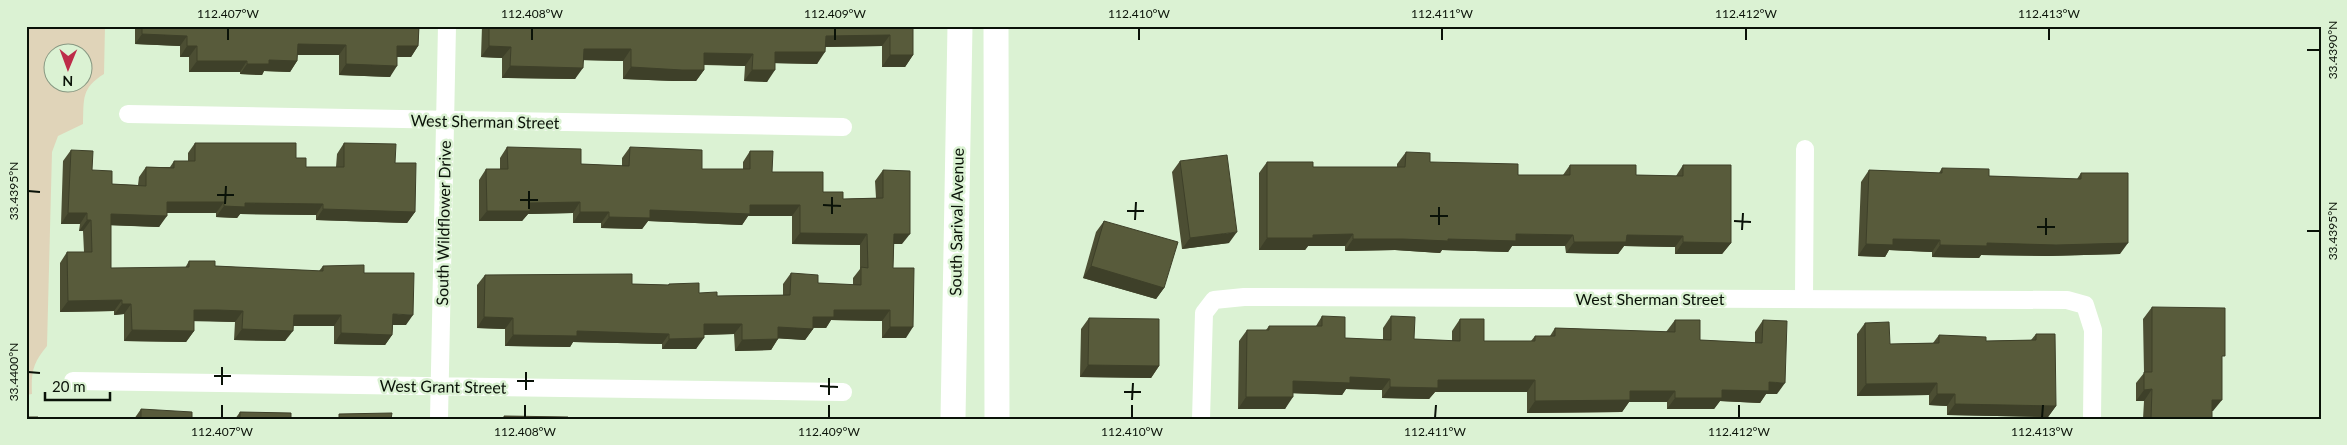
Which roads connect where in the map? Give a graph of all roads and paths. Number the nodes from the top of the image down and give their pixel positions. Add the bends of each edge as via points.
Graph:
1 (447, 26) edge
2 (960, 26) edge
3 (996, 26) edge
4 (128, 114) dead end
5 (445, 120) junction
6 (843, 128) dead end
7 (1805, 149) dead end
8 (1804, 298) junction
9 (73, 381) dead end
10 (440, 385) junction
11 (843, 392) dead end
12 (439, 419) edge
13 (953, 419) edge
14 (997, 419) edge
15 (1201, 419) edge
16 (2092, 419) edge

1 - 5 street, South Wildflower Drive
2 - 13 main road, South Sarival Avenue
3 - 14 main road
4 - 5 street, West Sherman Street
5 - 6 street, West Sherman Street
5 - 10 street, South Wildflower Drive
7 - 8 street
8 - 15 street, West Sherman Street via 1244,297 1214,300 1204,313
8 - 16 street, West Sherman Street via 2067,300 2085,305 2093,330
9 - 10 street, West Grant Street
10 - 11 street, West Grant Street
10 - 12 street, South Wildflower Drive

